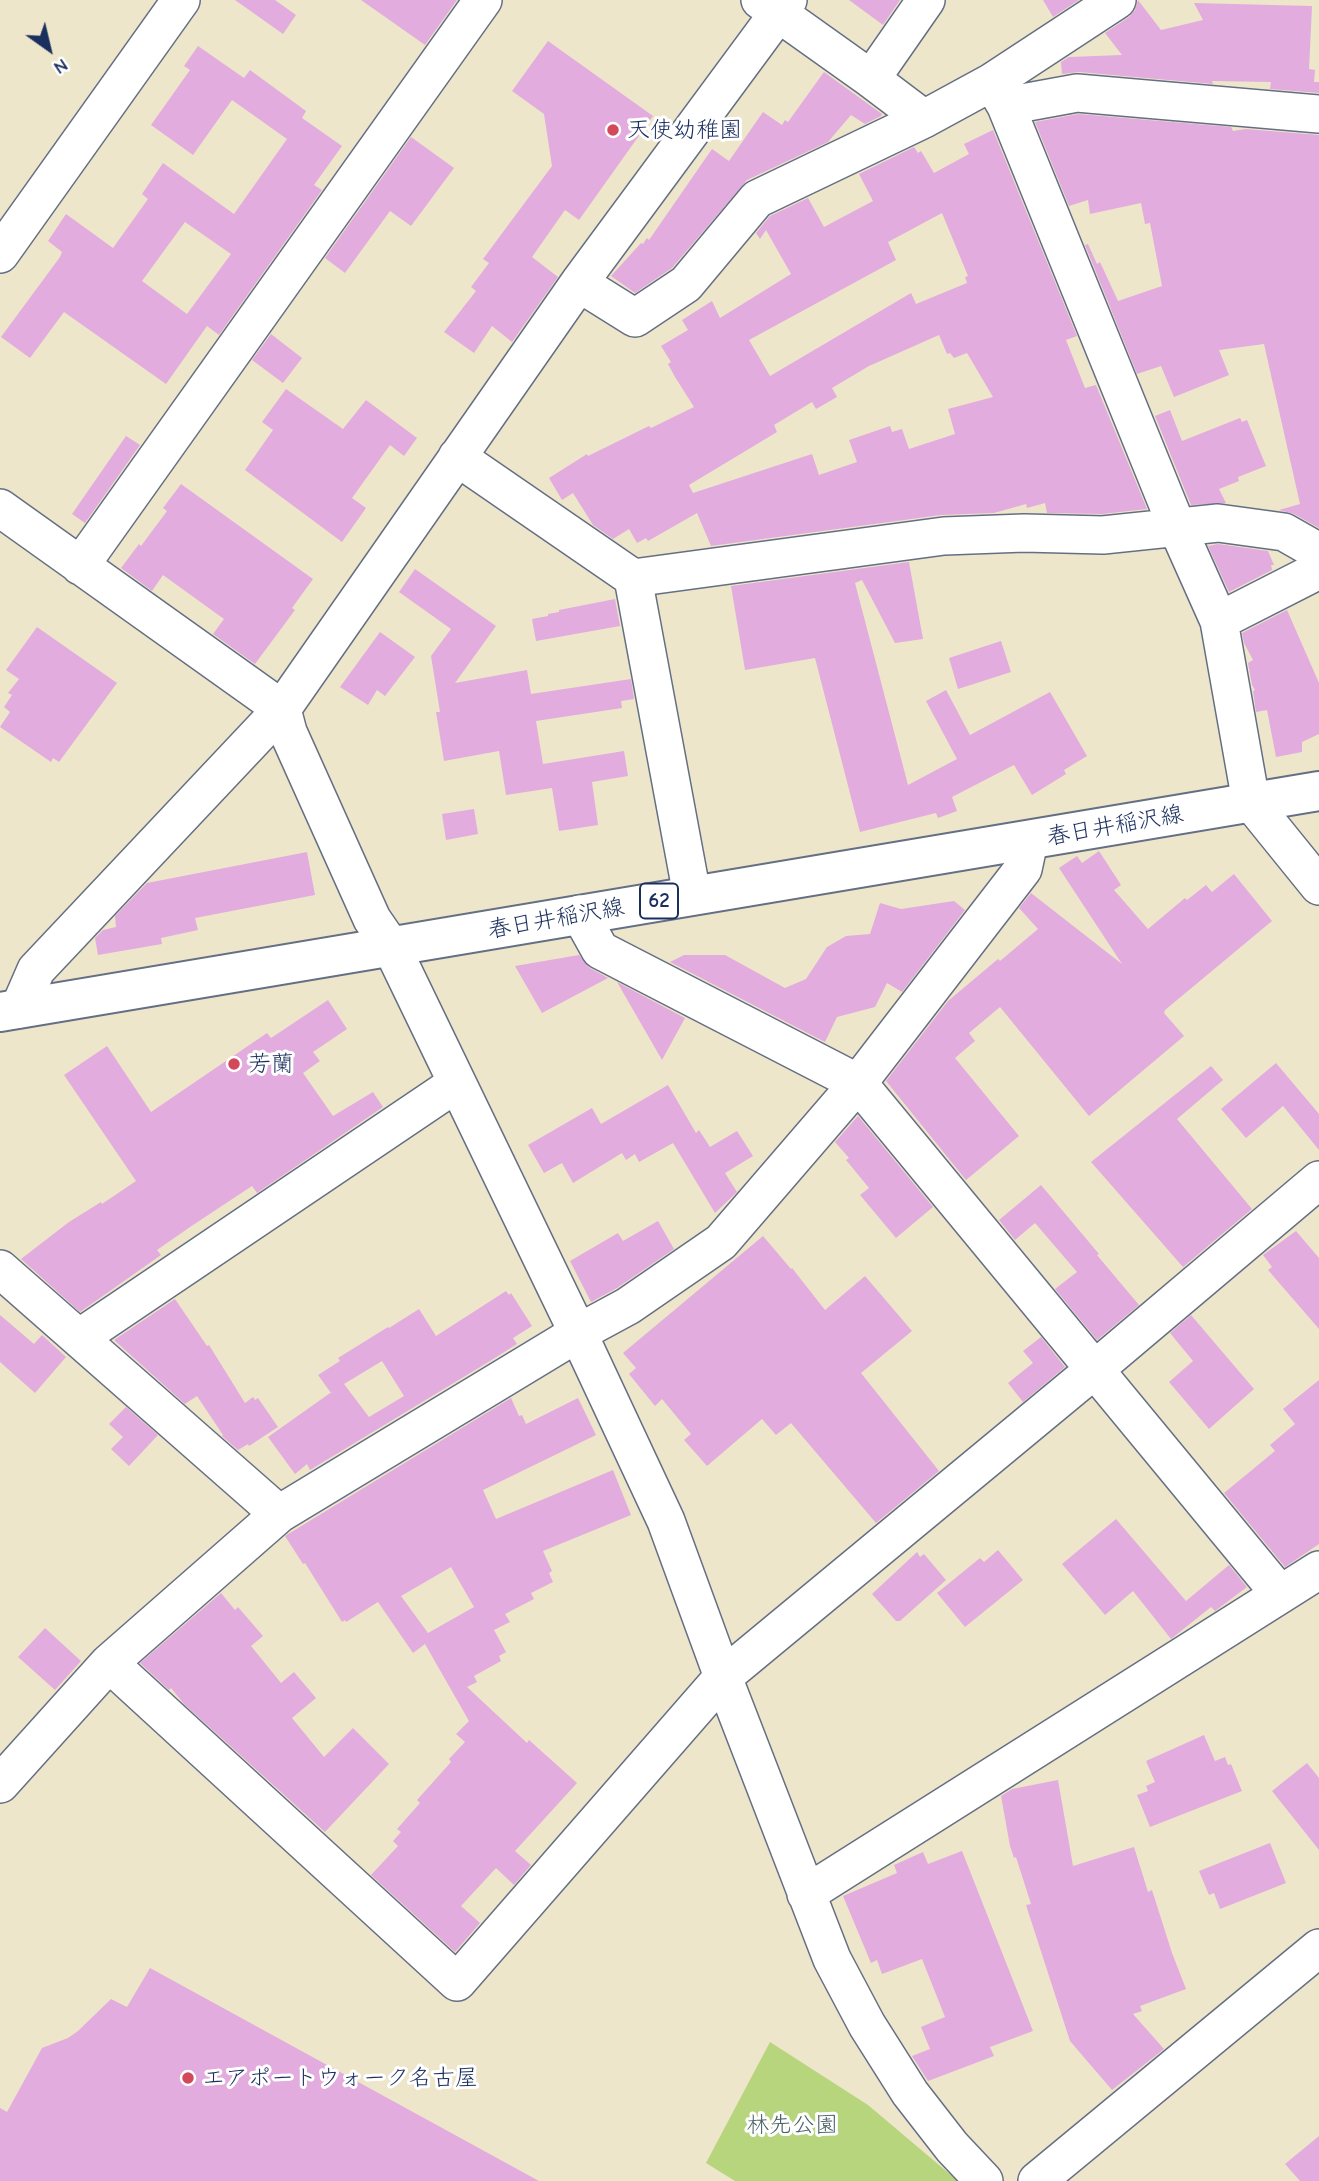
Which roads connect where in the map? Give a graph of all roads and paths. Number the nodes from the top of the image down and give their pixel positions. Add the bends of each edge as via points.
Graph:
1 (181, 0) edge
2 (483, 0) edge
3 (926, 0) edge
4 (1117, 0) edge
5 (775, 4) edge
6 (871, 79) junction
7 (999, 94) junction
8 (1319, 114) edge
9 (924, 120) junction
10 (0, 254) edge
11 (579, 283) junction
12 (457, 457) junction
13 (0, 508) edge
14 (1177, 527) junction
15 (1319, 551) edge
16 (80, 566) junction
17 (1319, 570) edge
18 (633, 578) junction
19 (1219, 621) junction
20 (282, 709) junction
21 (1319, 791) edge
22 (1251, 802) junction
23 (1030, 841) junction
24 (1319, 886) edge
25 (692, 895) junction
26 (580, 914) junction
27 (392, 948) junction
28 (9, 1011) edge
29 (457, 1083) junction
30 (858, 1083) junction
31 (1319, 1180) edge
32 (0, 1269) edge
33 (579, 1333) junction
34 (79, 1338) junction
35 (1094, 1370) junction
36 (279, 1514) junction
37 (1319, 1570) edge
38 (1280, 1594) junction
39 (108, 1663) junction
40 (723, 1677) junction
41 (0, 1784) edge
42 (806, 1894) junction
43 (1319, 1948) edge
44 (984, 2181) edge
45 (1037, 2181) edge

1 - 10 street
2 - 16 street
3 - 6 street
4 - 7 street
5 - 6 street
5 - 11 street
6 - 9 street
7 - 8 street via 1077,93
7 - 9 street
7 - 14 street
9 - 11 street via 757,199 686,284 635,318
11 - 12 street
12 - 18 street
12 - 20 street
13 - 16 street
14 - 15 street via 1218,523 1284,532
14 - 18 street via 1103,535 944,536
14 - 19 street
16 - 20 street
17 - 19 street
18 - 25 street
19 - 22 street
20 - 27 street via 288,732 372,919
20 - 28 street via 36,970
21 - 22 main road, 春日井稲沢線 / 62
22 - 23 main road, 春日井稲沢線 / 62
22 - 24 street
23 - 25 main road, 春日井稲沢線 / 62
23 - 30 street via 1023,869
25 - 26 main road, 春日井稲沢線 / 62
26 - 27 main road, 春日井稲沢線 / 62
26 - 30 street via 600,950
27 - 28 main road, 春日井稲沢線 / 62
27 - 29 street
29 - 33 street
29 - 34 street
30 - 33 street via 721,1242 628,1306
30 - 35 street
31 - 35 street
32 - 34 street
33 - 36 street
33 - 40 street via 666,1521
34 - 36 street
35 - 38 street
35 - 40 street
36 - 39 street
37 - 38 street
38 - 42 street
39 - 40 street via 457,1982
39 - 41 street
40 - 42 street
42 - 44 street via 832,1959 867,2025 910,2093
43 - 45 street

